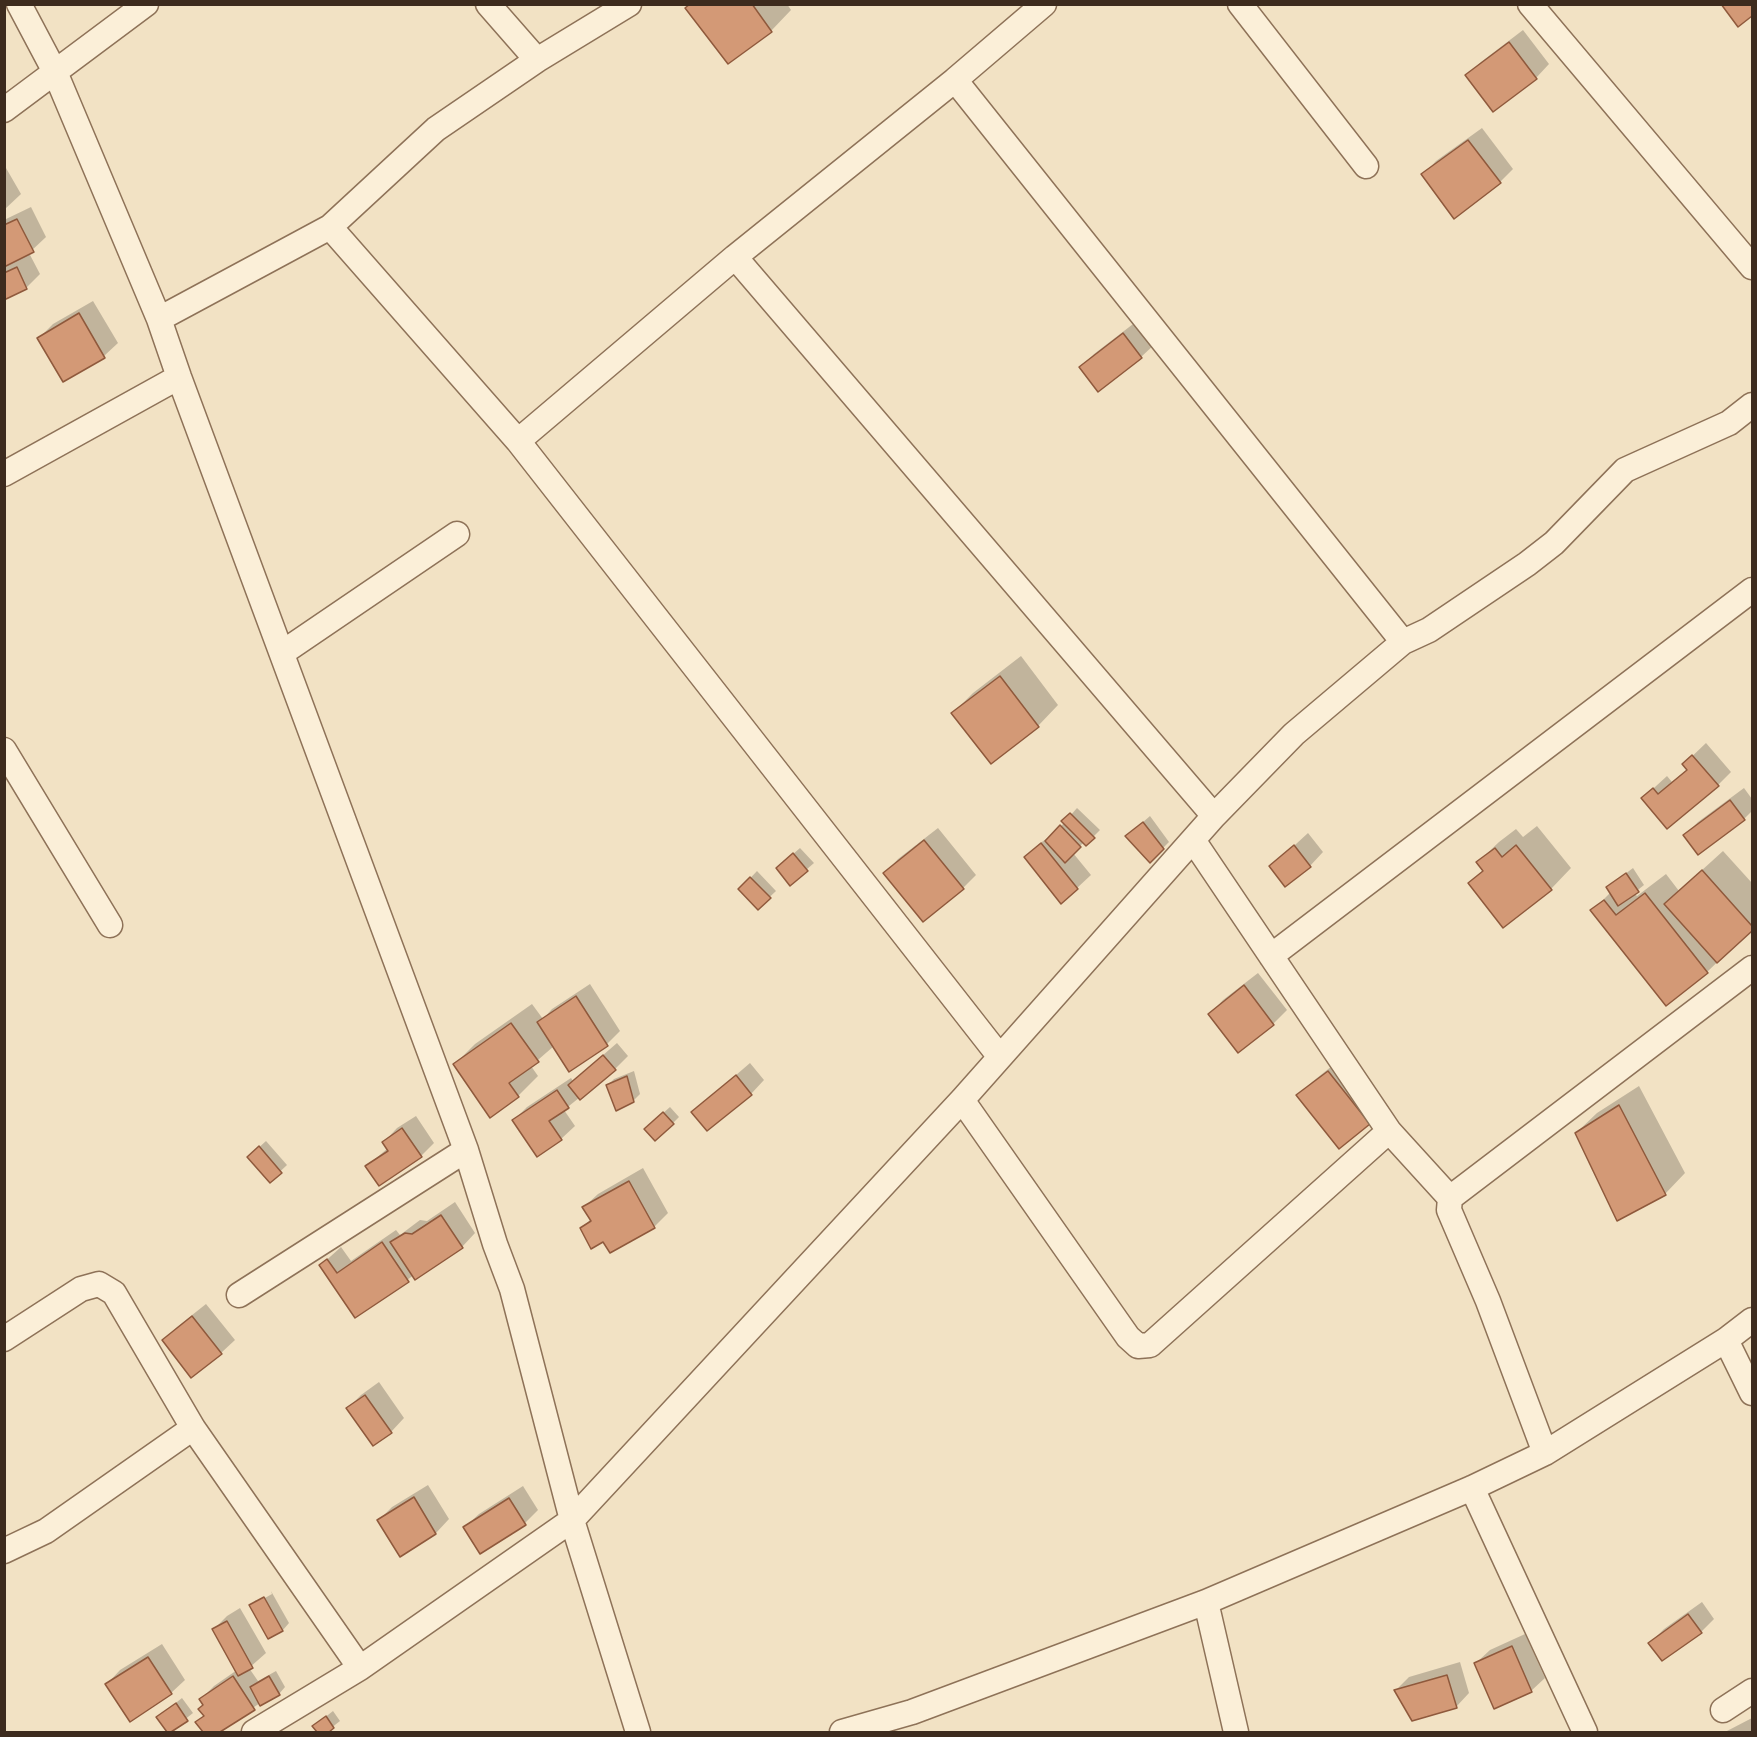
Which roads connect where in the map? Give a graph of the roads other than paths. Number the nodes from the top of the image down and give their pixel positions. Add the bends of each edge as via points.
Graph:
1 (19, 4) edge
2 (146, 4) edge
3 (488, 4) edge
4 (629, 4) edge
5 (1044, 4) edge
6 (1240, 4) edge
7 (1530, 4) edge
8 (537, 60) junction
9 (54, 72) junction
10 (955, 80) junction
11 (4, 110) edge
12 (1366, 166) dead end
13 (330, 227) junction
14 (735, 257) junction
15 (1752, 267) edge
16 (159, 319) junction
17 (179, 377) junction
18 (1752, 405) edge
19 (518, 441) junction
20 (4, 474) edge
21 (457, 534) dead end
22 (1752, 590) edge
23 (1402, 642) junction
24 (282, 653) junction
25 (4, 750) edge
26 (1214, 816) junction
27 (1193, 840) junction
28 (110, 925) dead end
29 (1272, 957) junction
30 (1752, 968) edge
31 (1000, 1057) junction
32 (962, 1100) junction
33 (1389, 1131) junction
34 (466, 1150) junction
35 (1450, 1198) junction
36 (239, 1295) dead end
37 (1752, 1320) edge
38 (4, 1339) edge
39 (1726, 1340) junction
40 (1752, 1393) edge
41 (193, 1428) junction
42 (1545, 1453) junction
43 (1472, 1488) junction
44 (572, 1520) junction
45 (4, 1551) edge
46 (1206, 1602) junction
47 (360, 1668) junction
48 (1752, 1691) edge
49 (1723, 1710) dead end
50 (914, 1722) edge
51 (254, 1732) edge
52 (638, 1732) edge
53 (842, 1732) edge
54 (1236, 1732) edge
55 (1585, 1732) edge

1 - 9 street
2 - 9 street
3 - 8 street
4 - 8 street
5 - 10 street
6 - 12 street
7 - 15 street
8 - 13 street via 435,129
9 - 11 street
9 - 16 street
10 - 14 street
10 - 23 street
13 - 16 street
13 - 19 street
14 - 19 street
14 - 26 street
16 - 17 street
17 - 20 street
17 - 24 street
18 - 23 street via 1729,423 1625,470 1554,543 1527,564 1429,630
19 - 31 street
21 - 24 street
22 - 29 street
23 - 26 street via 1294,734
24 - 34 street
25 - 28 street
26 - 27 street
27 - 29 street
27 - 31 street
29 - 33 street
30 - 35 street
31 - 32 street
32 - 33 street via 1138,1346 1150,1345
32 - 44 street
33 - 35 street
34 - 36 street
34 - 44 street via 512,1289
35 - 42 street via 1449,1210
37 - 39 street
38 - 41 street via 81,1289 99,1284 114,1293
39 - 40 street
39 - 42 street
41 - 45 street via 46,1531
41 - 47 street
42 - 43 street
43 - 46 street
43 - 55 street
44 - 47 street
44 - 52 street
46 - 50 street
46 - 54 street
47 - 51 street
48 - 49 street
50 - 53 street

